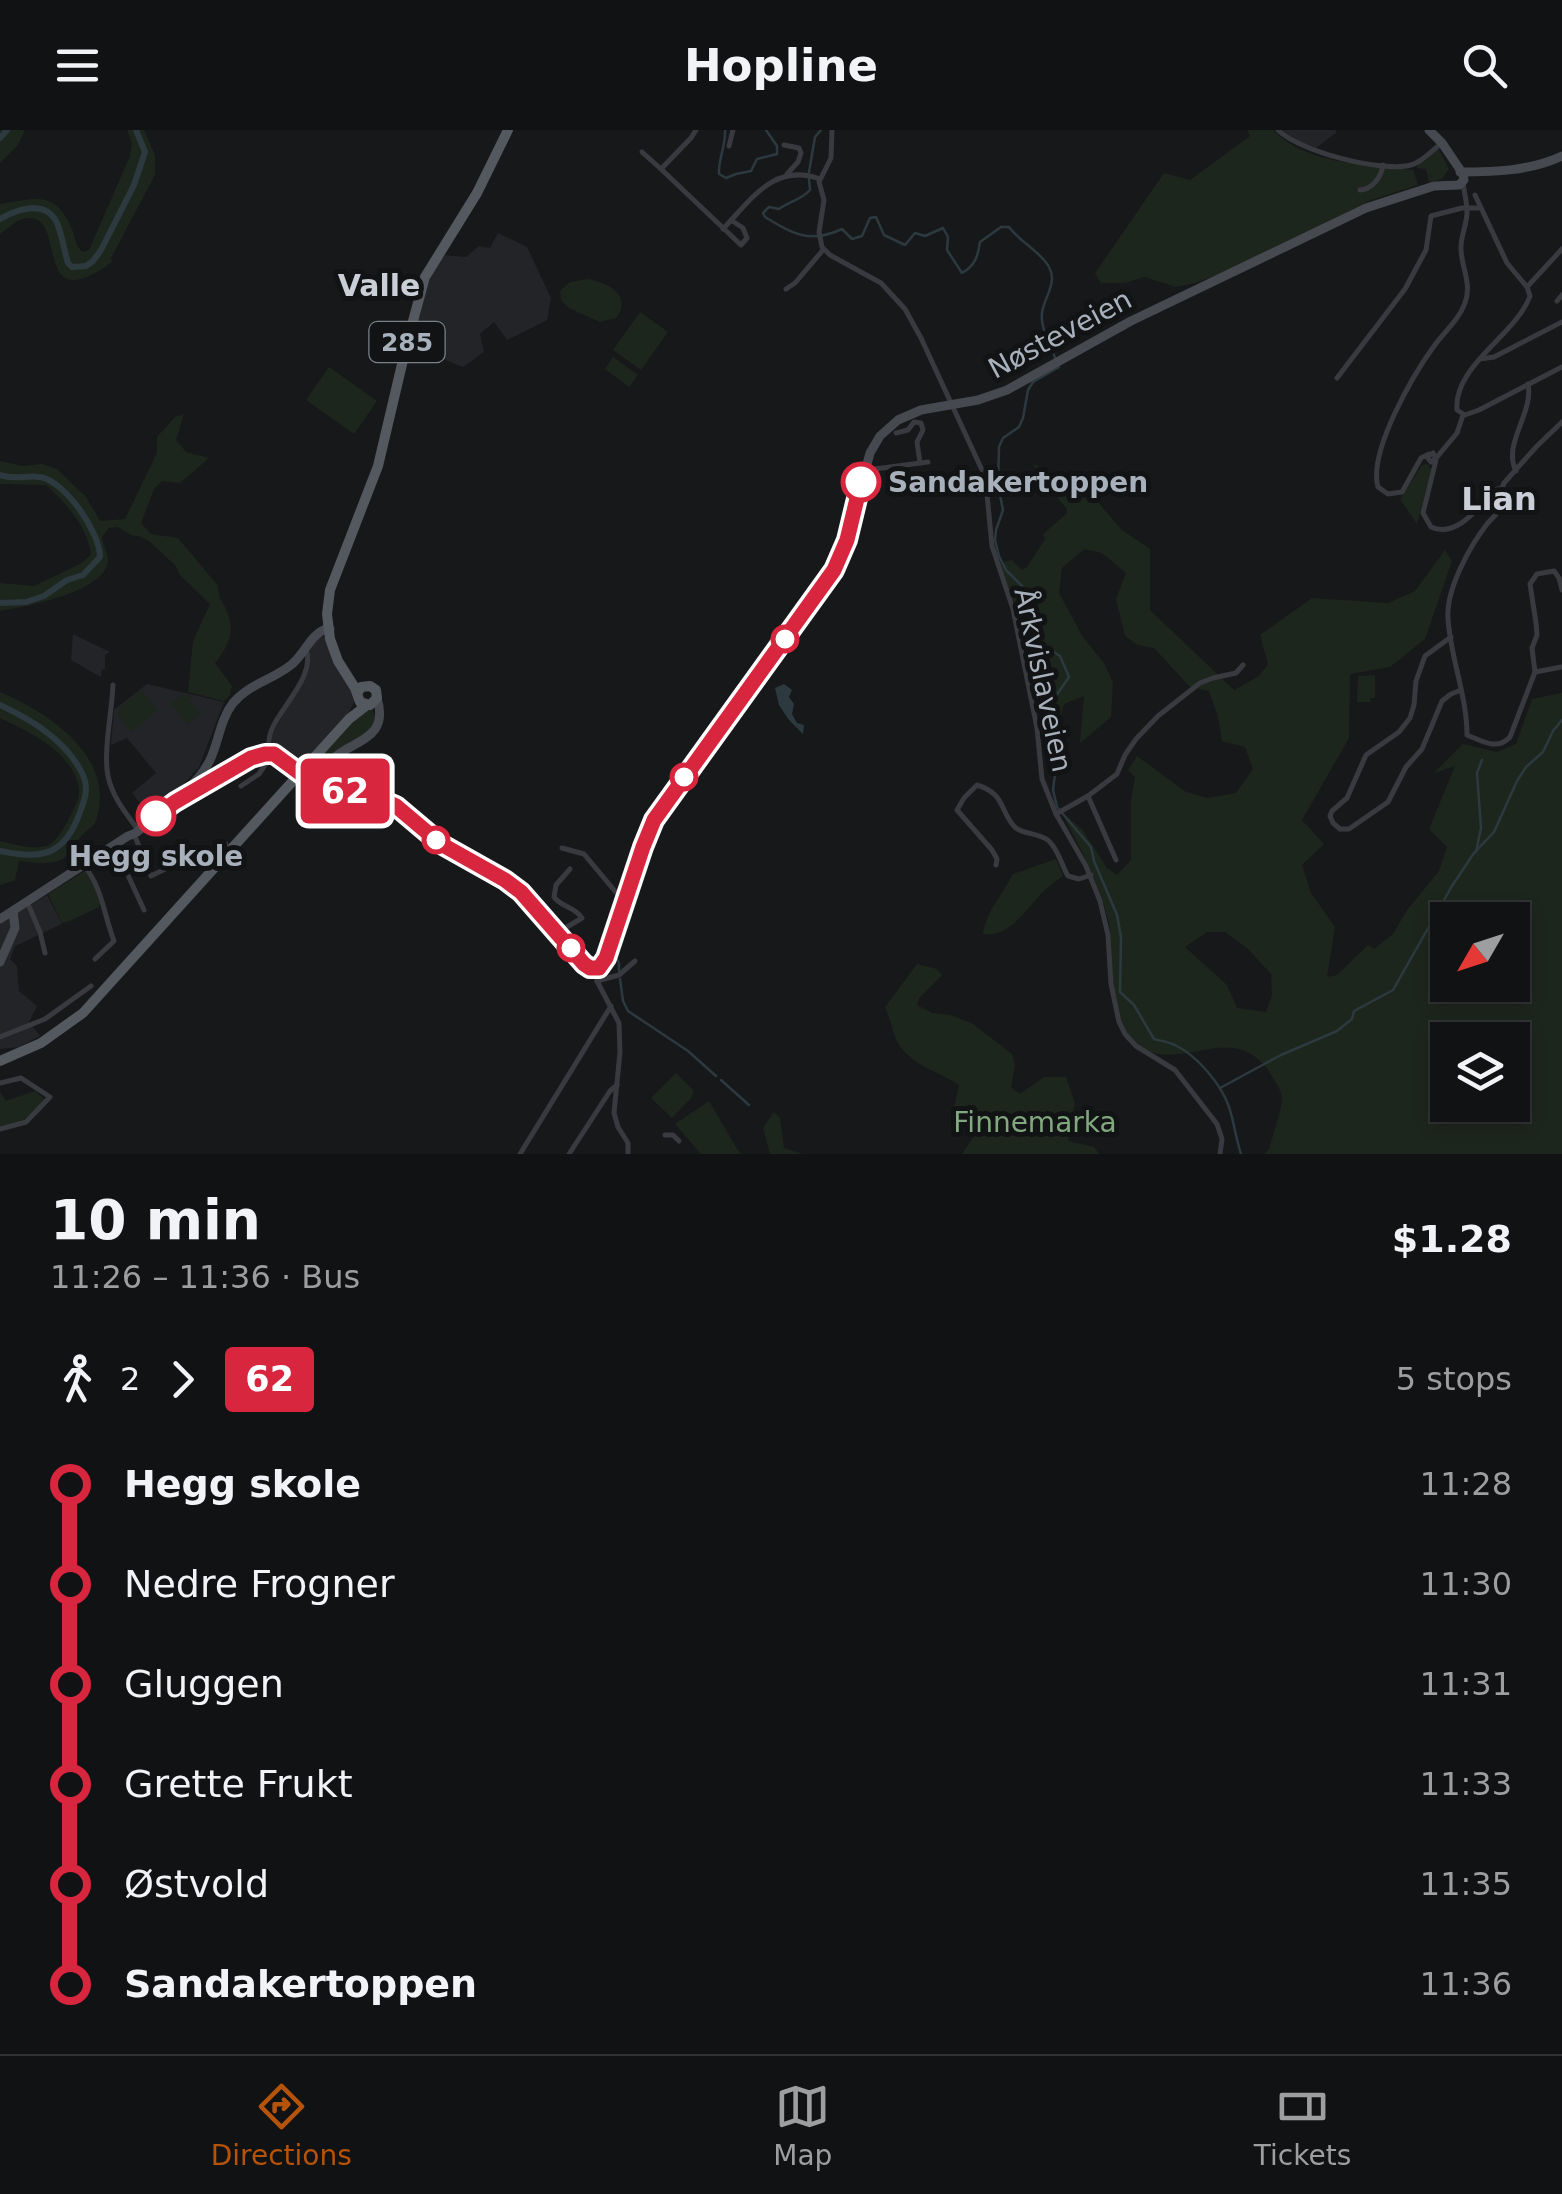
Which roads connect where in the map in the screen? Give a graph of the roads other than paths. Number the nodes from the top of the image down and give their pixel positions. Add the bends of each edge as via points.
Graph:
1 (508, 130) edge
2 (696, 130) edge
3 (733, 130) edge
4 (832, 130) edge
5 (1278, 130) edge
6 (1428, 130) edge
7 (784, 144) dead end
8 (729, 146) dead end
9 (1445, 146) junction
10 (642, 152) dead end
11 (1562, 156) edge
12 (1382, 165) junction
13 (661, 169) junction
14 (785, 176) junction
15 (1457, 178) junction
16 (820, 179) junction
17 (1360, 190) dead end
18 (1474, 195) dead end
19 (1466, 204) junction
20 (1479, 208) junction
21 (731, 220) junction
22 (723, 229) junction
23 (823, 250) junction
24 (1562, 250) edge
25 (1527, 287) junction
26 (786, 289) dead end
27 (1562, 322) edge
28 (1480, 359) junction
29 (1562, 367) edge
30 (1337, 378) dead end
31 (1528, 384) junction
32 (952, 405) junction
33 (1464, 415) junction
34 (1562, 422) edge
35 (896, 433) dead end
36 (1433, 456) junction
37 (928, 462) dead end
38 (920, 463) junction
39 (864, 470) junction
40 (1516, 471) junction
41 (1502, 488) junction
42 (1562, 590) edge
43 (330, 631) junction
44 (1451, 636) junction
45 (306, 648) junction
46 (1244, 665) dead end
47 (1562, 666) edge
48 (1535, 672) junction
49 (113, 686) dead end
50 (1462, 690) junction
51 (366, 698) junction
52 (267, 758) junction
53 (326, 782) junction
54 (241, 786) dead end
55 (1088, 796) junction
56 (175, 802) junction
57 (1058, 813) junction
58 (136, 831) junction
59 (226, 844) dead end
60 (114, 845) junction
61 (562, 848) dead end
62 (1116, 860) dead end
63 (84, 864) junction
64 (996, 866) dead end
65 (570, 869) dead end
66 (1090, 875) junction
67 (27, 902) junction
68 (624, 902) junction
69 (144, 910) dead end
70 (7, 915) edge
71 (557, 933) junction
72 (45, 952) dead end
73 (95, 958) dead end
74 (0, 962) edge
75 (635, 962) dead end
76 (598, 968) junction
77 (597, 981) junction
78 (91, 986) dead end
79 (612, 1006) junction
80 (0, 1037) edge
81 (0, 1061) edge
82 (0, 1083) edge
83 (617, 1085) junction
84 (0, 1129) edge
85 (665, 1135) dead end
86 (679, 1141) dead end
87 (628, 1153) edge
88 (520, 1154) edge
89 (568, 1154) edge
90 (1220, 1154) edge

1 - 43 main road, 285 via 425,277 378,466 334,580
2 - 13 street
3 - 8 street
4 - 16 street via 831,158
5 - 12 street via 1325,154
6 - 9 main road
7 - 14 street via 801,153
9 - 12 street via 1413,164
9 - 15 main road
10 - 13 street
11 - 15 main road, Nøsteveien
12 - 17 street via 1374,184
13 - 22 street
14 - 16 street
14 - 21 street via 759,189
15 - 19 street
15 - 32 main road, Nøsteveien via 1348,216 999,394
16 - 23 street
18 - 20 street
19 - 20 street
19 - 30 street via 1430,217 1426,250 1405,288
19 - 36 street via 1461,245 1467,297 1398,408 1380,456 1378,487 1402,492 1419,462
20 - 25 street
21 - 22 street
21 - 22 street via 745,232 742,244
23 - 26 street
23 - 32 street, Årkvislaveien via 877,280 898,301
24 - 25 street
25 - 28 street via 1526,306
27 - 28 street
28 - 33 street via 1456,398 1456,410
29 - 31 street
31 - 33 street
31 - 40 street via 1511,452
32 - 39 main road, Nøsteveien via 892,424 876,440
32 - 57 street, Årkvislaveien via 985,478 992,546 1012,604 1042,780
33 - 36 street via 1457,433
34 - 40 street
35 - 38 street via 921,423
36 - 41 street via 1423,513 1438,530 1457,526
37 - 38 street
38 - 39 street
39 - 68 main road, Nøsteveien via 834,570 658,814
40 - 41 street
41 - 44 street via 1508,500 1481,532 1454,587
42 - 48 street via 1554,571 1537,574 1530,584
43 - 45 main road via 319,631
43 - 51 main road, 285
44 - 50 street
44 - 50 street via 1425,656 1407,723 1366,755 1347,798 1332,810 1333,823 1349,829 1390,801 1442,702
45 - 52 street via 304,670 271,730
45 - 56 main road via 236,699 207,766
46 - 55 street via 1204,681 1158,716 1125,754 1119,772
47 - 48 street
48 - 50 street via 1506,742 1467,735
49 - 58 street via 108,778
51 - 53 main road via 378,723 328,763
51 - 81 main road via 83,1014
52 - 53 main road, bridge via 278,756 313,784
52 - 54 street via 259,774
52 - 56 main road via 251,758
53 - 71 main road via 396,806 451,851 509,882
55 - 57 street
55 - 62 street
56 - 58 main road
57 - 66 street, Årkvislaveien
58 - 59 street via 151,876
58 - 60 main road
60 - 63 main road
60 - 69 street
61 - 68 street via 583,853
63 - 67 main road
63 - 73 street via 114,940
64 - 66 street via 990,847 957,810 977,785 1000,800 1014,827 1048,840 1068,876
65 - 71 street via 554,897 582,918
66 - 90 street, Årkvislaveien via 1107,928 1122,1028 1180,1076 1220,1130
67 - 70 main road
67 - 72 street
68 - 76 main road, Nøsteveien
70 - 74 main road via 15,925
71 - 76 main road via 584,964
75 - 77 street
76 - 77 street
77 - 79 street
78 - 80 street via 45,1019
79 - 83 street via 620,1029
79 - 88 street
82 - 84 street via 21,1078 50,1097 26,1122
83 - 87 street via 614,1117
83 - 89 street
85 - 86 street

